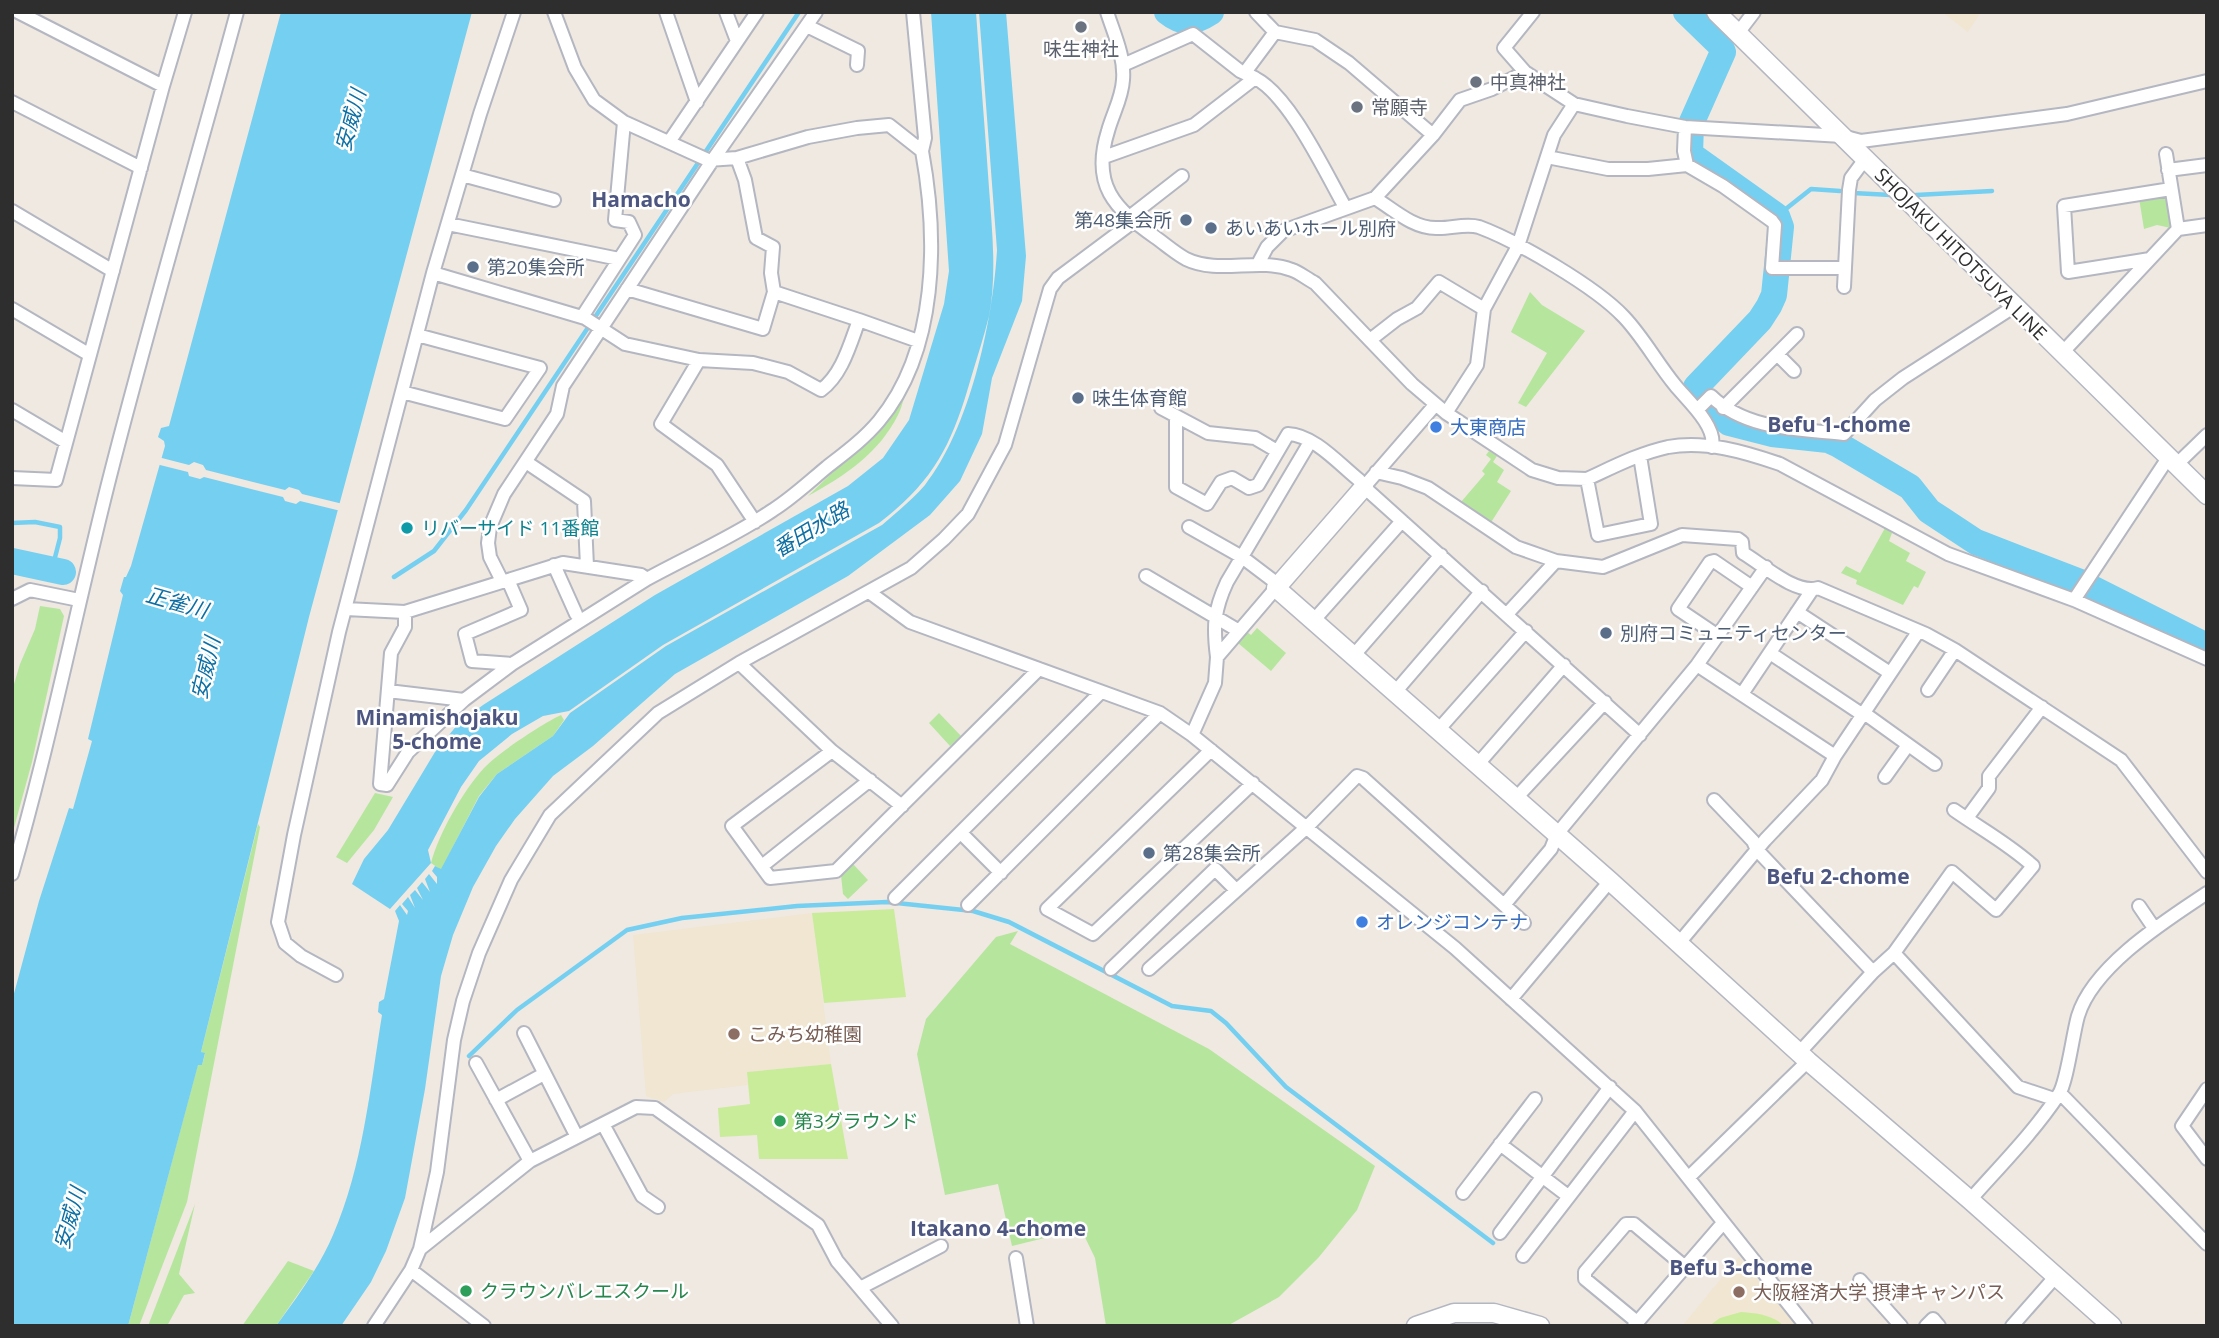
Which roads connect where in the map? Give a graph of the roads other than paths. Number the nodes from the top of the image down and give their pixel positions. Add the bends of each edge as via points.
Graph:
1 (18, 12) edge
2 (186, 12) edge
3 (237, 12) edge
4 (514, 12) edge
5 (554, 12) edge
6 (666, 12) edge
7 (726, 12) edge
8 (757, 12) edge
9 (816, 12) edge
10 (914, 12) edge
11 (1107, 12) edge
12 (1256, 12) edge
13 (1533, 12) edge
14 (1716, 12) edge
15 (1754, 12) edge
16 (807, 26) junction
17 (1275, 32) junction
18 (1738, 33) junction
19 (737, 41) junction
20 (857, 65) dead end
21 (1123, 65) junction
22 (1525, 72) junction
23 (1250, 75) junction
24 (2207, 81) edge
25 (163, 86) junction
26 (12, 102) edge
27 (697, 102) junction
28 (1574, 104) junction
29 (624, 121) junction
30 (1689, 127) junction
31 (1433, 135) junction
32 (1842, 136) junction
33 (669, 142) junction
34 (922, 151) junction
35 (2166, 154) dead end
36 (1104, 157) junction
37 (737, 158) junction
38 (1547, 158) junction
39 (706, 159) junction
40 (1865, 159) junction
41 (1687, 165) junction
42 (2207, 165) edge
43 (141, 168) junction
44 (2168, 170) junction
45 (462, 176) junction
46 (1182, 176) dead end
47 (2171, 189) junction
48 (1375, 198) junction
49 (554, 200) dead end
50 (1345, 207) junction
51 (12, 211) edge
52 (1130, 220) junction
53 (448, 224) junction
54 (2207, 225) edge
55 (2178, 229) junction
56 (1518, 246) junction
57 (619, 259) junction
58 (2150, 259) junction
59 (1258, 264) junction
60 (1845, 268) junction
61 (113, 271) junction
62 (433, 273) junction
63 (1844, 287) dead end
64 (627, 289) junction
65 (774, 292) junction
66 (2015, 306) junction
67 (12, 309) edge
68 (1485, 309) junction
69 (859, 320) junction
70 (591, 322) junction
71 (1797, 334) dead end
72 (417, 335) junction
73 (1370, 340) junction
74 (918, 341) junction
75 (2062, 353) junction
76 (1777, 354) junction
77 (90, 355) junction
78 (699, 360) junction
79 (1794, 371) dead end
80 (402, 392) junction
81 (1435, 405) junction
82 (1702, 405) junction
83 (1161, 408) dead end
84 (1723, 408) junction
85 (12, 410) edge
86 (1446, 413) junction
87 (1176, 416) junction
88 (2207, 435) edge
89 (66, 442) junction
90 (1310, 442) junction
91 (1712, 447) junction
92 (1277, 451) junction
93 (1640, 456) junction
94 (526, 462) junction
95 (2172, 462) junction
96 (1376, 472) junction
97 (12, 478) edge
98 (1587, 478) junction
99 (1364, 486) junction
100 (2207, 495) edge
101 (1402, 521) junction
102 (755, 522) junction
103 (1189, 527) dead end
104 (1441, 555) junction
105 (1242, 557) junction
106 (1556, 561) junction
107 (554, 565) junction
108 (587, 566) junction
109 (1766, 567) junction
110 (1146, 576) dead end
111 (647, 579) junction
112 (505, 580) junction
113 (1277, 587) junction
114 (1752, 587) junction
115 (1811, 590) junction
116 (1482, 591) junction
117 (869, 592) junction
118 (12, 599) edge
119 (79, 600) junction
120 (2074, 600) junction
121 (346, 609) junction
122 (405, 612) junction
123 (1797, 612) junction
124 (576, 614) dead end
125 (1507, 614) junction
126 (1215, 616) junction
127 (1314, 621) junction
128 (1239, 631) junction
129 (1526, 631) junction
130 (1918, 632) junction
131 (1718, 636) junction
132 (1955, 650) junction
133 (1770, 653) junction
134 (1354, 655) junction
135 (1216, 657) junction
136 (2207, 659) edge
137 (739, 663) junction
138 (512, 664) junction
139 (1564, 665) junction
140 (1697, 665) junction
141 (1039, 669) junction
142 (1890, 673) junction
143 (1928, 690) dead end
144 (388, 691) junction
145 (1396, 691) junction
146 (1101, 692) junction
147 (1742, 694) junction
148 (464, 700) junction
149 (1605, 702) junction
150 (2042, 707) junction
151 (1160, 713) junction
152 (1863, 714) junction
153 (1439, 729) junction
154 (1192, 735) junction
155 (1640, 735) junction
156 (1908, 745) junction
157 (1211, 750) junction
158 (832, 751) junction
159 (1835, 756) junction
160 (1478, 764) junction
161 (1935, 764) dead end
162 (1885, 777) dead end
163 (870, 780) junction
164 (1252, 783) junction
165 (1517, 798) junction
166 (1714, 800) dead end
167 (902, 806) junction
168 (1954, 810) dead end
169 (1967, 818) junction
170 (1307, 827) junction
171 (961, 833) junction
172 (1557, 834) junction
173 (1758, 849) junction
174 (762, 866) junction
175 (2207, 872) edge
176 (1001, 873) junction
177 (12, 874) edge
178 (1610, 881) junction
179 (1236, 890) junction
180 (2207, 893) edge
181 (895, 898) dead end
182 (968, 905) dead end
183 (1504, 905) junction
184 (2139, 906) dead end
185 (1524, 923) dead end
186 (2154, 928) junction
187 (1679, 943) junction
188 (1894, 953) junction
189 (1111, 969) dead end
190 (1149, 969) dead end
191 (1873, 972) junction
192 (337, 975) dead end
193 (1511, 999) junction
194 (524, 1033) dead end
195 (1803, 1057) junction
196 (476, 1063) dead end
197 (544, 1074) junction
198 (1610, 1087) junction
199 (2207, 1089) edge
200 (2057, 1096) junction
201 (1535, 1099) dead end
202 (496, 1100) junction
203 (1635, 1111) junction
204 (603, 1124) junction
205 (577, 1137) junction
206 (1500, 1144) junction
207 (2207, 1159) edge
208 (530, 1161) junction
209 (1543, 1177) junction
210 (1689, 1177) junction
211 (1463, 1193) dead end
212 (1568, 1196) junction
213 (1970, 1200) junction
214 (658, 1207) dead end
215 (1723, 1223) junction
216 (1500, 1233) dead end
217 (2207, 1244) edge
218 (941, 1246) dead end
219 (420, 1249) junction
220 (1523, 1256) dead end
221 (1017, 1258) dead end
222 (1684, 1266) junction
223 (411, 1270) junction
224 (2056, 1276) junction
225 (1860, 1280) dead end
226 (860, 1288) junction
227 (1635, 1324) edge
228 (2106, 1324) edge
229 (374, 1326) edge
230 (484, 1326) edge
231 (892, 1326) edge
232 (1027, 1326) edge
233 (1416, 1326) edge
234 (1540, 1326) edge
235 (1806, 1326) edge
236 (1901, 1326) edge
237 (1926, 1326) edge
238 (1939, 1326) edge
239 (2012, 1326) edge

1 - 25 street
2 - 25 street
3 - 119 street
4 - 45 street
5 - 29 street via 575,68 594,100
6 - 27 street
7 - 19 street
8 - 19 street
9 - 16 street
10 - 34 street via 925,138
11 - 21 street
12 - 17 street
13 - 22 street via 1504,48
14 - 18 street, SHOJAKU HITOTSUYA LINE
15 - 18 street
16 - 20 street via 858,51
16 - 39 street
17 - 23 street
17 - 31 street via 1315,40
18 - 32 street, SHOJAKU HITOTSUYA LINE
19 - 27 street
21 - 23 street via 1193,34
21 - 36 street via 1122,90 1107,132
22 - 28 street
22 - 31 street via 1460,100
23 - 36 street via 1194,125
23 - 50 street via 1265,83 1287,109
24 - 32 street via 2067,114 2001,124 1861,141
25 - 43 street
26 - 43 street
27 - 33 street
28 - 30 street
28 - 38 street via 1554,135
29 - 33 street
29 - 57 street via 615,220 629,222 635,235
30 - 32 street
30 - 41 street
31 - 48 street
32 - 40 street, SHOJAKU HITOTSUYA LINE
33 - 39 street
34 - 37 street via 889,125 808,137
34 - 74 street via 932,269
35 - 44 street
36 - 52 street via 1106,187
37 - 39 street
37 - 65 street via 756,238 773,247
38 - 41 street via 1608,169
38 - 56 street
39 - 64 street
40 - 60 street via 1851,177
40 - 66 street, SHOJAKU HITOTSUYA LINE
41 - 60 street via 1772,221 1772,268
42 - 44 street
43 - 61 street
44 - 47 street
45 - 49 street
45 - 53 street
46 - 52 street
47 - 55 street
47 - 58 street via 2064,206 2068,272
48 - 50 street
48 - 56 street via 1420,226 1477,227
50 - 59 street via 1283,231 1266,247
51 - 61 street
52 - 59 street via 1187,259 1222,267
52 - 117 street via 1050,289 1005,445 968,514 911,568
53 - 57 street
53 - 62 street
54 - 55 street
55 - 58 street
56 - 68 street
56 - 82 street via 1603,298 1625,318 1687,400
57 - 70 street
58 - 75 street
59 - 73 street via 1291,269 1315,283
60 - 63 street
61 - 77 street
62 - 70 street
62 - 72 street
64 - 65 street via 763,329
64 - 70 street
65 - 69 street
66 - 75 street, SHOJAKU HITOTSUYA LINE
66 - 84 street via 1903,378 1844,434 1770,426
67 - 77 street
68 - 73 street via 1439,282 1417,308
68 - 86 street via 1478,365
69 - 74 street
69 - 78 street via 844,359 821,390 777,368
70 - 78 street via 625,344
70 - 94 street via 563,386 557,414
71 - 76 street
72 - 80 street
72 - 80 street via 540,368 505,419
73 - 81 street
74 - 102 street via 904,382 879,421
75 - 95 street, SHOJAKU HITOTSUYA LINE
76 - 79 street
76 - 84 street
77 - 89 street
78 - 102 street via 661,424 717,465
80 - 121 street
81 - 86 street
81 - 96 street
82 - 84 street via 1711,396
82 - 91 street
83 - 87 street
85 - 89 street
86 - 98 street via 1532,470 1558,478
87 - 92 street via 1208,433 1255,438
87 - 92 street via 1175,487 1207,504 1221,482 1232,478 1249,488 1258,485
88 - 95 street
89 - 97 street via 56,480
90 - 92 street via 1288,434
90 - 99 street
90 - 105 street
91 - 93 street via 1679,446
91 - 120 street via 1780,464 1948,554
93 - 98 street
93 - 98 street via 1651,524 1598,535
94 - 108 street via 583,502
94 - 112 street via 489,527 491,557
95 - 100 street, SHOJAKU HITOTSUYA LINE
95 - 120 street
96 - 99 street
96 - 106 street via 1428,488 1516,547
99 - 101 street
99 - 113 street
101 - 104 street
101 - 127 street
102 - 111 street
103 - 105 street
104 - 116 street
104 - 134 street
105 - 113 street
105 - 126 street via 1217,603
106 - 109 street via 1604,567 1682,535 1699,535 1738,539 1743,553
106 - 125 street
107 - 108 street
107 - 112 street
107 - 124 street
108 - 111 street
109 - 114 street
109 - 115 street via 1795,587
110 - 126 street
111 - 138 street
112 - 122 street
112 - 138 street via 521,610 465,634 472,661
113 - 127 street
113 - 128 street
114 - 131 street
114 - 131 street via 1710,562 1678,609
115 - 123 street
115 - 130 street via 1818,588
116 - 125 street
116 - 145 street
117 - 137 street
117 - 141 street via 910,622
118 - 119 street via 30,590
119 - 177 street via 36,791
120 - 136 street
121 - 122 street
121 - 192 street via 278,922 285,943
122 - 144 street via 405,627 391,653
123 - 133 street
123 - 142 street
125 - 129 street
126 - 128 street
126 - 135 street
127 - 134 street
128 - 135 street
129 - 139 street
129 - 153 street
130 - 132 street
130 - 142 street
131 - 140 street
132 - 143 street
132 - 150 street
133 - 147 street
133 - 152 street
134 - 145 street
135 - 154 street via 1215,683
137 - 158 street
137 - 219 street via 658,713 550,815 511,880 463,1001 437,1172
138 - 148 street
139 - 149 street
139 - 160 street
140 - 147 street
140 - 155 street
141 - 146 street
141 - 167 street
142 - 152 street
144 - 148 street
144 - 148 street via 380,783 387,785 408,752
145 - 153 street
146 - 151 street
146 - 171 street
147 - 159 street
149 - 155 street
149 - 165 street
150 - 169 street via 1989,776 1989,788
150 - 175 street via 2121,760
151 - 154 street
151 - 176 street
152 - 156 street
152 - 159 street
153 - 160 street
154 - 157 street
155 - 172 street
156 - 161 street
156 - 162 street
157 - 164 street
157 - 164 street via 1047,909 1093,934
158 - 163 street
158 - 174 street via 732,826
159 - 173 street via 1822,780
160 - 165 street
163 - 167 street
163 - 174 street
164 - 170 street
165 - 172 street
166 - 173 street
167 - 174 street via 836,871 770,878
168 - 169 street
169 - 188 street via 2033,866 1996,910 1952,872
170 - 179 street
170 - 183 street via 1353,777 1361,776
170 - 193 street
171 - 176 street
171 - 181 street
172 - 178 street
172 - 183 street via 1551,849
173 - 187 street
173 - 191 street
176 - 182 street
178 - 187 street
178 - 193 street
179 - 189 street via 1215,869
179 - 190 street
180 - 186 street
183 - 185 street
184 - 186 street
186 - 200 street via 2101,977 2087,997 2078,1014
187 - 195 street
188 - 191 street
188 - 200 street via 2018,1087
191 - 195 street
193 - 198 street
194 - 197 street
195 - 210 street
195 - 213 street
196 - 202 street
197 - 202 street
197 - 205 street
198 - 203 street
198 - 209 street
199 - 207 street via 2182,1126
200 - 213 street
200 - 217 street
201 - 206 street
202 - 208 street
203 - 210 street
203 - 212 street
204 - 205 street
204 - 214 street via 642,1196
204 - 226 street via 636,1107 655,1108 818,1225 837,1261
205 - 208 street
206 - 209 street
206 - 211 street
208 - 219 street
209 - 212 street
209 - 216 street
210 - 215 street
212 - 220 street
213 - 224 street
215 - 222 street
215 - 235 street
218 - 226 street
219 - 223 street
221 - 232 street
222 - 227 street
222 - 227 street via 1634,1224 1626,1224 1585,1272 1585,1279
223 - 229 street
223 - 230 street
224 - 228 street
224 - 239 street
225 - 236 street
226 - 231 street
233 - 234 street via 1454,1313 1494,1313
237 - 238 street via 1933,1319

